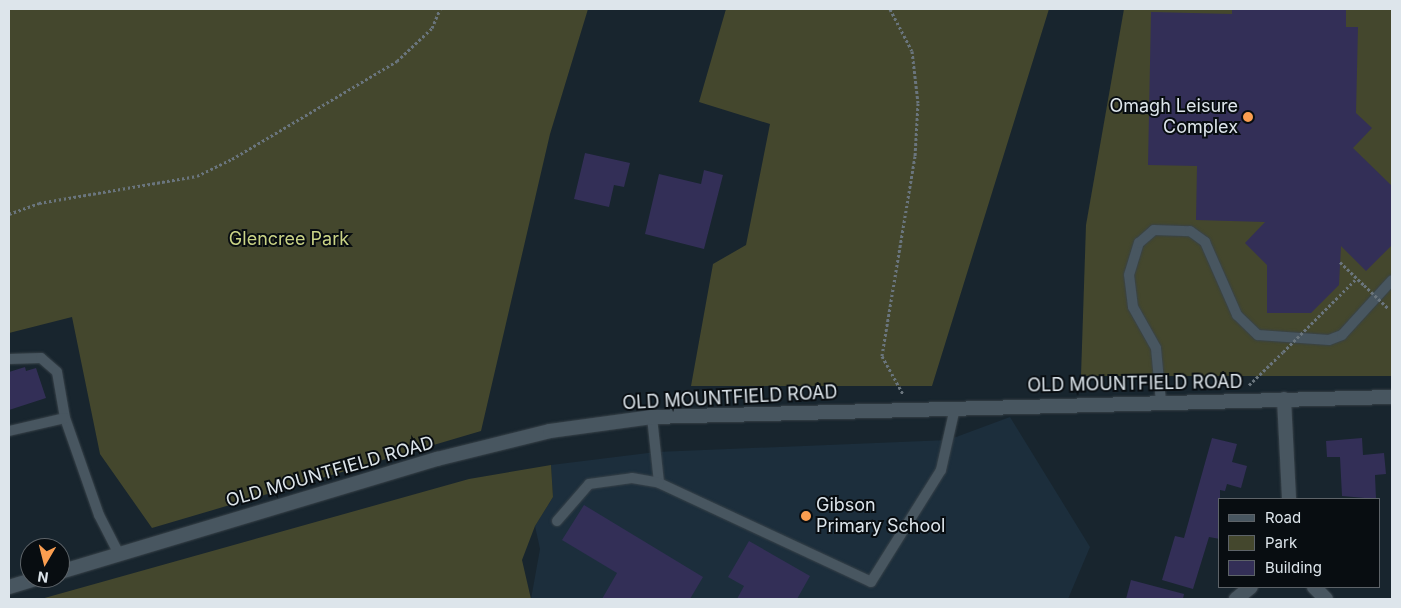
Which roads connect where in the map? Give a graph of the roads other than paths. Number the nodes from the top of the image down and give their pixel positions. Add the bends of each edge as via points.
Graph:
1 (1392, 280) edge
2 (9, 359) edge
3 (1392, 397) edge
4 (1284, 399) junction
5 (1162, 402) junction
6 (955, 408) junction
7 (652, 417) junction
8 (65, 418) junction
9 (9, 431) edge
10 (659, 483) junction
11 (1289, 498) edge
12 (557, 521) dead end
13 (119, 554) junction
14 (70, 569) edge
15 (1250, 588) edge
16 (1315, 588) edge
17 (1236, 599) edge
18 (1326, 599) edge

1 - 5 lane via 1342,335 1329,340 1258,335 1237,315 1205,242 1190,231 1154,230 1139,243 1129,275 1133,307 1156,348
2 - 8 lane via 41,358 58,372
3 - 4 street, OLD MOUNTFIELD ROAD
4 - 5 street, OLD MOUNTFIELD ROAD
4 - 11 street
5 - 6 street, OLD MOUNTFIELD ROAD
6 - 7 street, OLD MOUNTFIELD ROAD
6 - 10 lane via 941,470 871,582
7 - 10 lane
7 - 13 street, OLD MOUNTFIELD ROAD via 550,431 437,459
8 - 9 lane
8 - 13 lane via 100,515
10 - 12 lane via 632,478 589,484
13 - 14 street, OLD MOUNTFIELD ROAD
15 - 17 street
16 - 18 street

